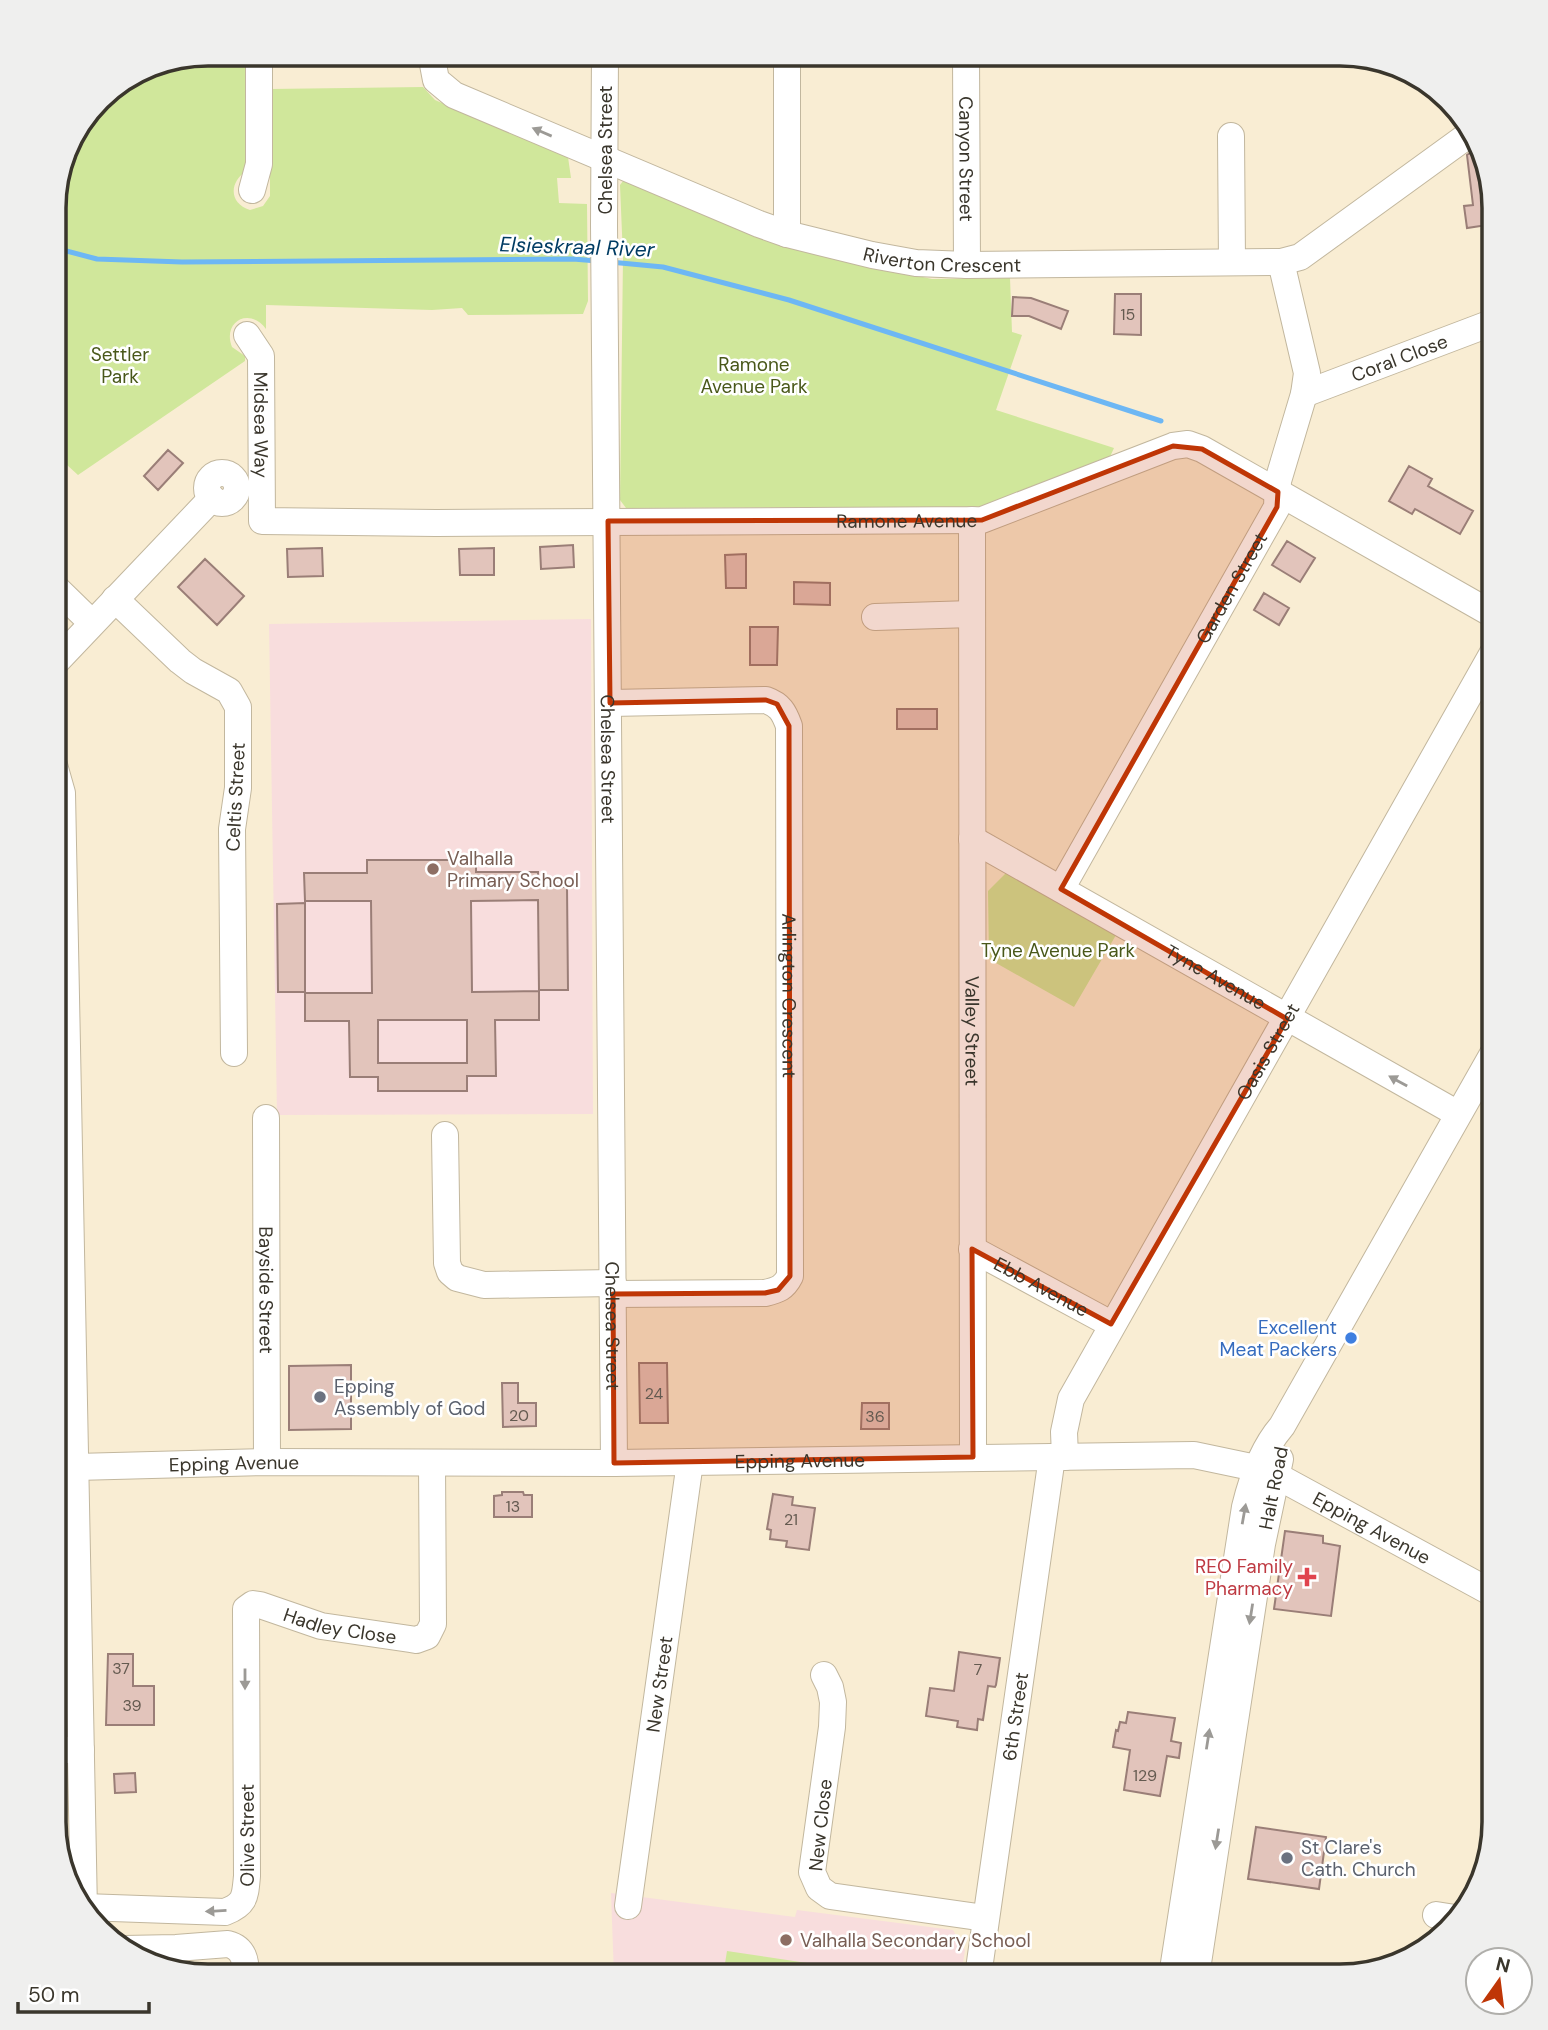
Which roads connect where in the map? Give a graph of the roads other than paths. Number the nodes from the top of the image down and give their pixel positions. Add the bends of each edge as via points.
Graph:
1 (259, 67) edge
2 (434, 67) edge
3 (605, 67) edge
4 (787, 67) edge
5 (966, 67) edge
6 (1231, 136) dead end
7 (1463, 139) edge
8 (605, 158) junction
9 (252, 190) dead end
10 (787, 234) junction
11 (1232, 262) junction
12 (1281, 262) junction
13 (967, 265) junction
14 (1482, 327) edge
15 (247, 335) dead end
16 (1304, 394) junction
17 (1278, 492) junction
18 (212, 498) dead end
19 (972, 520) junction
20 (262, 521) joint
21 (608, 521) junction
22 (67, 598) edge
23 (115, 599) junction
24 (1482, 608) edge
25 (972, 614) junction
26 (875, 617) dead end
27 (92, 623) junction
28 (67, 650) edge
29 (1482, 672) edge
30 (610, 703) junction
31 (972, 839) junction
32 (1061, 889) junction
33 (1287, 1019) junction
34 (234, 1053) dead end
35 (1482, 1073) edge
36 (1458, 1114) junction
37 (266, 1118) dead end
38 (444, 1135) dead end
39 (972, 1249) junction
40 (613, 1289) junction
41 (1111, 1324) junction
42 (66, 1378) edge
43 (973, 1457) junction
44 (1058, 1457) junction
45 (267, 1462) junction
46 (690, 1462) junction
47 (432, 1463) junction
48 (614, 1463) junction
49 (76, 1466) junction
50 (1267, 1472) junction
51 (66, 1548) edge
52 (66, 1572) edge
53 (1482, 1588) edge
54 (248, 1607) joint
55 (824, 1675) dead end
56 (66, 1750) edge
57 (81, 1750) junction
58 (84, 1890) edge
59 (628, 1906) dead end
60 (97, 1909) edge
61 (985, 1918) junction
62 (145, 1949) edge
63 (246, 1964) edge
64 (979, 1964) edge
65 (1174, 1964) edge
66 (1198, 1964) edge

1 - 9 street via 259,164
8 -> 2 street, Riverton Crescent via 454,95 436,80
3 - 8 street, Chelsea Street
4 - 10 street
5 - 13 street, Canyon Street
6 - 11 street
7 - 12 street, Riverton Crescent via 1300,257
8 - 10 street, Riverton Crescent
8 - 21 street, Chelsea Street
10 - 13 street, Riverton Crescent via 916,263
11 - 12 street, Riverton Crescent
11 - 13 street, Riverton Crescent
12 - 16 street, Garden Street via 1305,357
14 - 16 street, Coral Close
15 - 20 street, Midsea Way via 261,356
16 - 17 street, Garden Street
17 - 19 street, Ramone Avenue via 1195,446 1180,444
17 - 24 street, Ramone Avenue
17 - 32 street, Garden Street via 1277,507
18 - 23 street
19 - 21 street, Ramone Avenue
19 - 25 street, Valley Street
20 - 21 street, Ramone Avenue
21 - 30 street, Chelsea Street
22 - 27 street
23 - 27 street
23 - 34 street, Celtis Street via 180,661 229,691 238,707 238,788 232,829
25 - 26 street
25 - 31 street, Valley Street
27 - 28 street
29 - 33 street, Oasis Street
30 - 40 street, Chelsea Street
30 - 40 street, Arlington Crescent via 766,700 778,704 789,726 790,1276 786,1285 765,1293
31 - 32 street, Tyne Avenue
31 - 39 street, Valley Street
32 - 33 street, Tyne Avenue
36 -> 33 street, Tyne Avenue
33 - 41 street, Oasis Street
35 - 36 street, Halt Road
36 - 50 street, Halt Road via 1270,1440
37 - 45 street, Bayside Street
38 - 40 street via 447,1263 457,1279 484,1285
39 - 41 street, Ebb Avenue
39 - 43 street, Valley Street
40 - 48 street, Chelsea Street
41 - 44 street, Oasis Street via 1071,1399
42 - 49 street
43 - 44 street, Epping Avenue
43 - 46 street, Epping Avenue
44 - 50 street, Epping Avenue via 1194,1455
44 - 61 street, 6th Street
45 - 47 street, Epping Avenue
45 - 49 street, Epping Avenue
46 - 48 street, Epping Avenue
46 - 59 street, New Street
47 - 48 street, Epping Avenue
47 - 54 street, Hadley Close via 433,1624 427,1636 416,1640 321,1626 260,1605
49 - 51 street
50 - 53 street, Epping Avenue
65 -> 50 street, Halt Road via 1243,1518
50 -> 66 street, Halt Road via 1262,1544
52 - 57 street
54 -> 60 street, Olive Street via 247,1875 243,1901 225,1912
55 - 61 street, New Close via 833,1702 812,1872 819,1888 830,1896
56 - 57 street
57 - 58 street
61 - 64 street, 6th Street
62 - 63 street via 228,1944 243,1954

